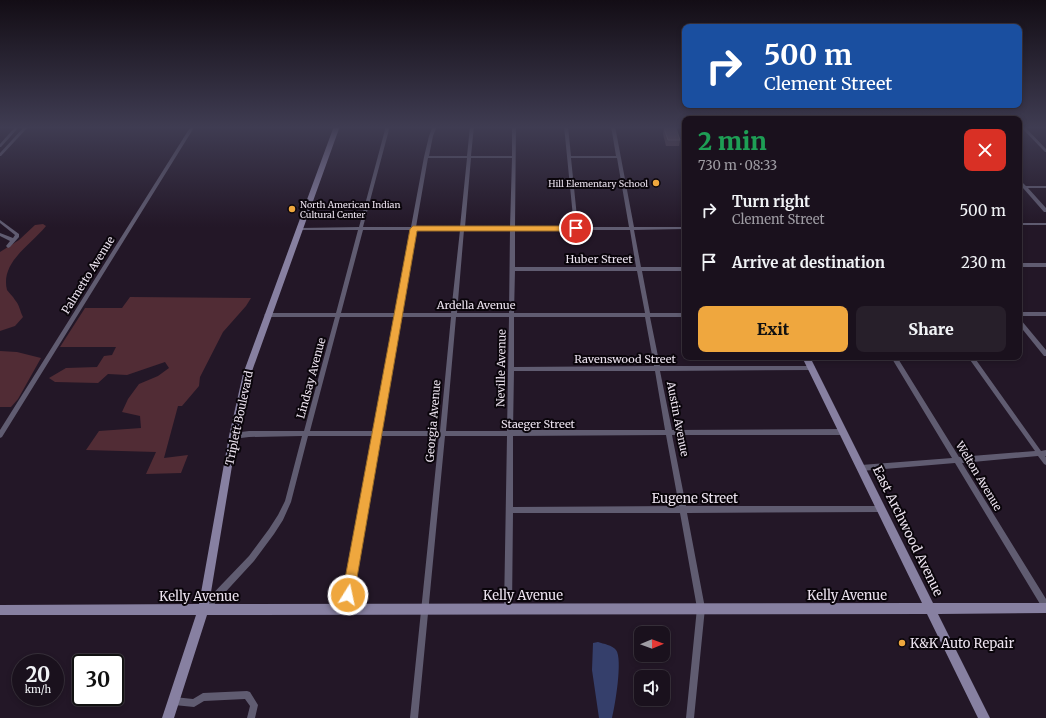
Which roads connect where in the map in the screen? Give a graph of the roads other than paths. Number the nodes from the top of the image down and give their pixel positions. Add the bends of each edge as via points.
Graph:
1 (172, 160) edge
2 (325, 160) edge
3 (379, 160) edge
4 (426, 160) edge
5 (470, 160) edge
6 (514, 160) edge
7 (569, 160) edge
8 (618, 160) edge
9 (1022, 187) edge
10 (1046, 187) edge
11 (1046, 211) edge
12 (0, 221) edge
13 (1022, 224) edge
14 (1046, 224) edge
15 (576, 228) junction
16 (632, 228) junction
17 (682, 228) edge
18 (300, 229) junction
19 (360, 229) junction
20 (413, 229) junction
21 (463, 229) junction
22 (513, 229) junction
23 (0, 234) edge
24 (13, 240) junction
25 (8, 246) dead end
26 (1022, 265) edge
27 (1046, 266) edge
28 (512, 269) junction
29 (639, 269) junction
30 (682, 269) edge
31 (1022, 314) edge
32 (1046, 314) edge
33 (268, 315) junction
34 (512, 315) junction
35 (647, 315) junction
36 (682, 315) edge
37 (338, 316) junction
38 (398, 316) junction
39 (454, 316) junction
40 (1022, 325) edge
41 (1046, 354) edge
42 (808, 360) edge
43 (896, 360) edge
44 (973, 360) edge
45 (812, 368) junction
46 (511, 369) junction
47 (657, 369) junction
48 (843, 432) junction
49 (306, 434) junction
50 (377, 434) junction
51 (443, 434) junction
52 (510, 434) junction
53 (670, 434) junction
54 (0, 435) edge
55 (234, 436) junction
56 (1043, 453) edge
57 (957, 460) junction
58 (1046, 462) edge
59 (861, 468) junction
60 (881, 509) junction
61 (509, 510) junction
62 (684, 510) junction
63 (1046, 607) edge
64 (701, 608) junction
65 (930, 608) junction
66 (204, 609) junction
67 (345, 609) junction
68 (426, 609) junction
69 (508, 609) junction
70 (0, 610) edge
71 (174, 702) junction
72 (168, 718) edge
73 (251, 718) edge
74 (414, 718) edge
75 (690, 718) edge
76 (984, 718) edge

1 - 54 street, Palmetto Avenue
2 - 18 main road, Triplett Boulevard
3 - 19 street, Lindsay Avenue
4 - 20 street
5 - 21 street, Georgia Avenue
6 - 22 street, Neville Avenue
7 - 15 street
8 - 16 street, Austin Avenue
9 - 10 street
9 - 11 street
12 - 24 street via 17,234
13 - 14 street
15 - 16 street
15 - 22 street
16 - 17 street
16 - 29 street, Austin Avenue
18 - 19 street
18 - 33 main road, Triplett Boulevard
19 - 20 street
19 - 37 street, Lindsay Avenue
20 - 21 street
20 - 38 street
21 - 22 street
21 - 39 street, Georgia Avenue
22 - 28 street, Neville Avenue
23 - 24 street
24 - 25 street
26 - 27 street
28 - 29 street, Huber Street
28 - 34 street, Neville Avenue
29 - 30 street, Huber Street
29 - 35 street, Austin Avenue
31 - 32 street
33 - 37 street, Ardella Avenue
33 - 55 main road, Triplett Boulevard via 247,374
34 - 35 street, Ardella Avenue
34 - 39 street, Ardella Avenue
34 - 46 street, Neville Avenue
35 - 36 street, Ardella Avenue
35 - 47 street, Austin Avenue
37 - 38 street, Ardella Avenue
37 - 49 street, Lindsay Avenue
38 - 39 street, Ardella Avenue
38 - 50 street
39 - 51 street, Georgia Avenue
40 - 41 street
42 - 45 main road, East Archwood Avenue
43 - 57 street, Welton Avenue
44 - 56 street
45 - 47 street, Ravenswood Street
45 - 48 main road, East Archwood Avenue
46 - 47 street, Ravenswood Street
46 - 52 street, Neville Avenue
47 - 53 street, Austin Avenue
48 - 53 street, Staeger Street
48 - 59 main road, East Archwood Avenue
49 - 50 street, Staeger Street
49 - 55 street, Staeger Street
49 - 66 street, Lindsay Avenue via 288,502 281,517 259,550
50 - 51 street, Staeger Street
50 - 67 street
51 - 52 street, Staeger Street
51 - 68 street, Georgia Avenue
52 - 53 street, Staeger Street
52 - 61 street, Neville Avenue
53 - 62 street, Austin Avenue
55 - 66 main road, Triplett Boulevard
56 - 57 street
56 - 58 street
57 - 59 street
57 - 63 street, Welton Avenue
59 - 60 main road, East Archwood Avenue
60 - 62 street, Eugene Street
60 - 65 main road, East Archwood Avenue
61 - 62 street, Eugene Street
61 - 69 street, Neville Avenue
62 - 64 street, Austin Avenue
63 - 65 main road, Kelly Avenue
64 - 65 main road, Kelly Avenue
64 - 69 main road, Kelly Avenue
64 - 75 street, Austin Avenue
65 - 76 main road, East Archwood Avenue
66 - 67 main road, Kelly Avenue
66 - 70 main road, Kelly Avenue
66 - 71 main road, Triplett Boulevard
67 - 68 main road, Kelly Avenue
68 - 69 main road, Kelly Avenue
68 - 74 street, Georgia Avenue
71 - 72 main road, Triplett Boulevard
71 - 73 street via 194,703 203,697 247,695 254,705

